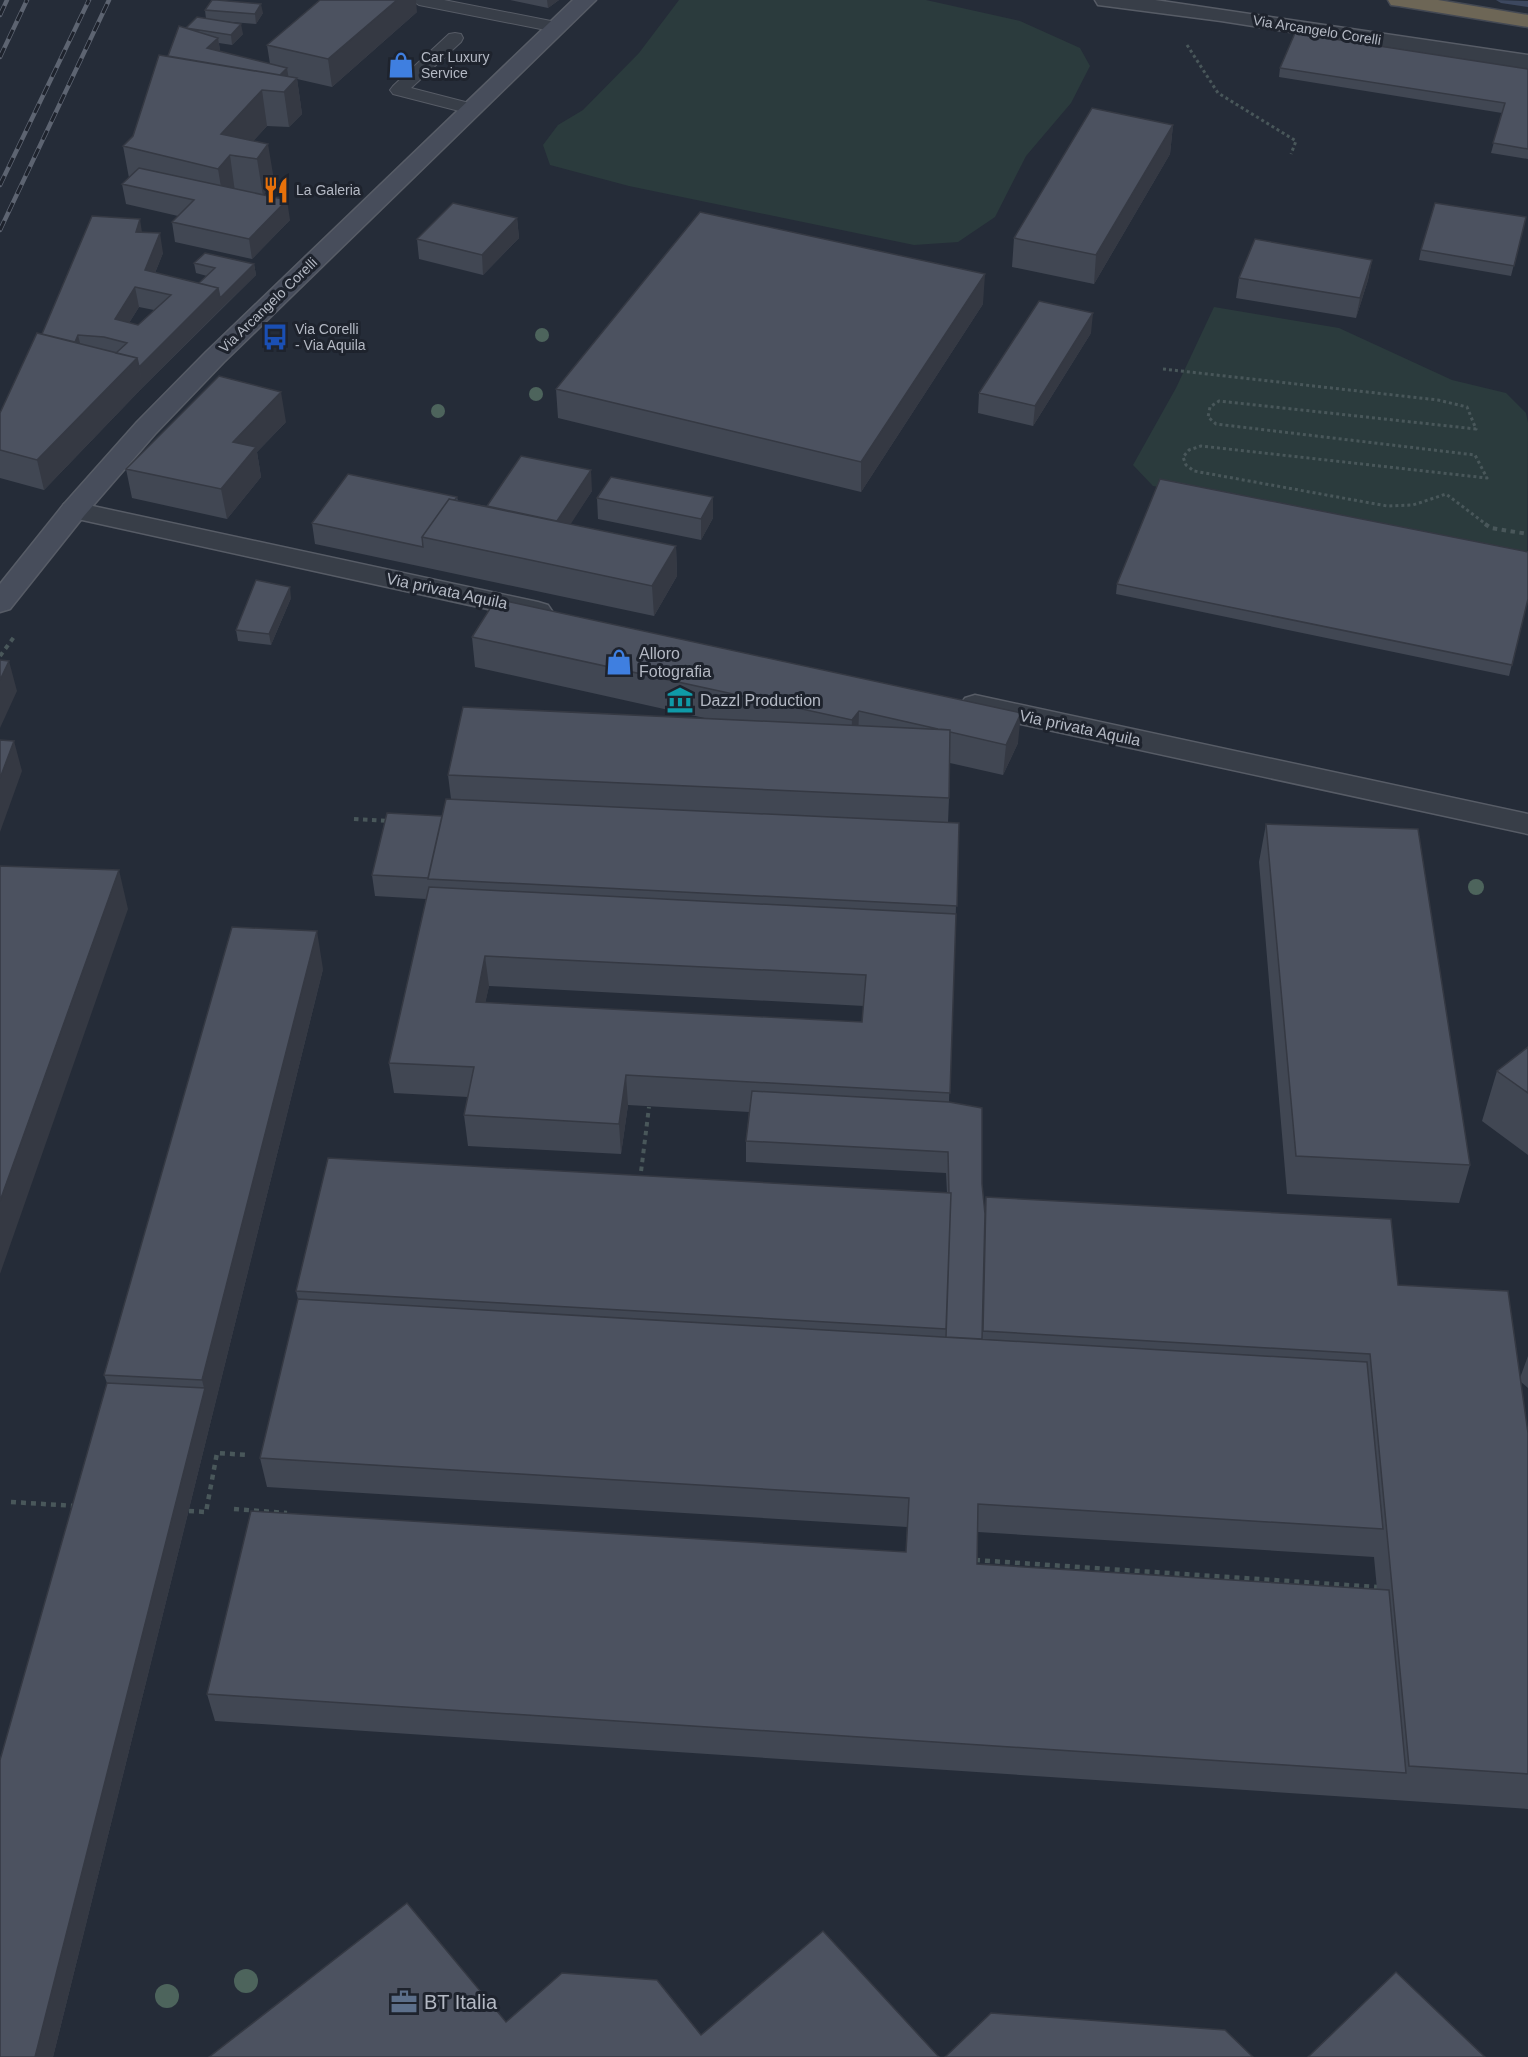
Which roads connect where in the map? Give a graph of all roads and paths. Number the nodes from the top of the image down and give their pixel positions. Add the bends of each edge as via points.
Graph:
1 (419, 0) edge
2 (585, 0) edge
3 (1106, 0) edge
4 (1399, 0) edge
5 (1528, 21) edge
6 (556, 27) junction
7 (1184, 38) dead end
8 (455, 39) dead end
9 (1528, 63) edge
10 (471, 110) junction
11 (1291, 154) dead end
12 (1163, 369) dead end
13 (74, 510) junction
14 (1528, 534) edge
15 (0, 603) edge
16 (565, 616) edge
17 (948, 699) edge
18 (354, 819) dead end
19 (398, 822) edge
20 (1528, 824) edge
21 (649, 1107) edge
22 (639, 1184) edge
23 (247, 1455) dead end
24 (11, 1502) dead end
25 (78, 1506) edge
26 (234, 1509) dead end
27 (189, 1511) dead end
28 (293, 1514) edge
29 (975, 1560) edge
30 (1377, 1587) edge

1 - 6 lane
2 - 6 street, Via Arcangelo Corelli
3 - 9 street, Via Arcangelo Corelli
4 - 5 highway
6 - 10 street, Via Arcangelo Corelli
7 - 11 path via 1218,93 1296,141
8 - 10 lane via 399,90
10 - 13 street, Via Arcangelo Corelli via 215,357
12 - 14 path via 1438,400 1467,407 1476,429 1219,401 1210,406 1208,417 1216,424 1475,455 1486,478 1201,446 1183,457 1194,471 1387,506 1413,505 1446,494 1491,528
13 - 15 street, Via Arcangelo Corelli
13 - 16 street, Via privata Aquila
17 - 20 street, Via privata Aquila
18 - 19 path
21 - 22 path
23 - 27 path via 218,1453 206,1512
24 - 25 path
26 - 28 path
29 - 30 path

